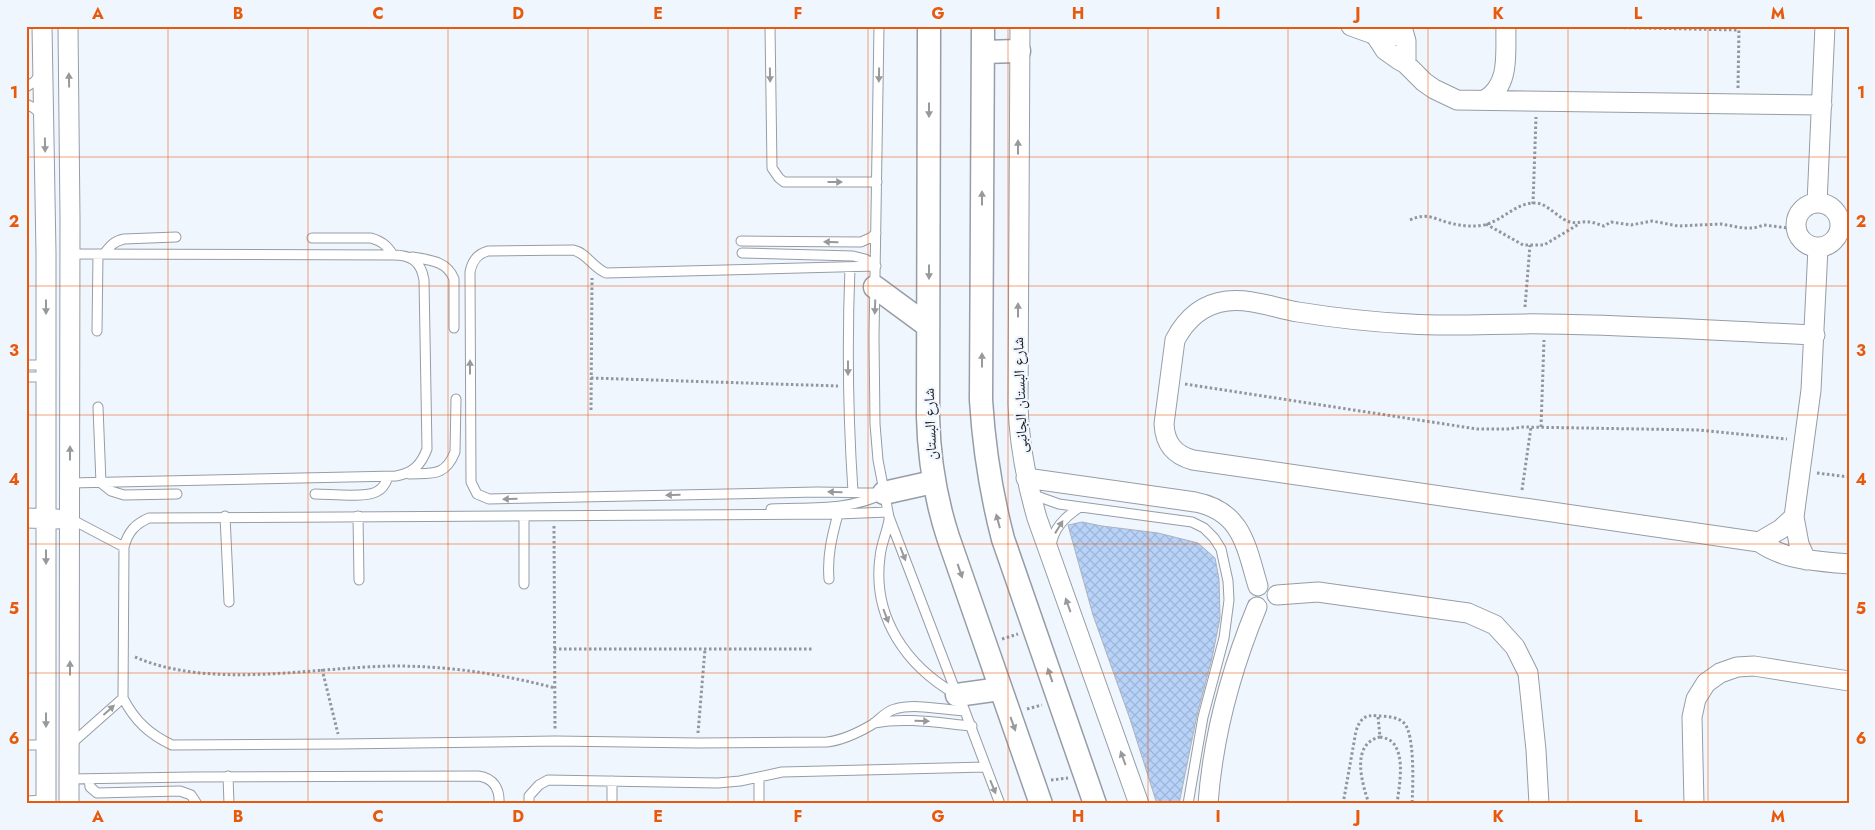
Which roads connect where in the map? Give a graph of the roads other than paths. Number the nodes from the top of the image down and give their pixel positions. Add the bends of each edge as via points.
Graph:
1 (42, 26) edge
2 (68, 26) edge
3 (770, 26) edge
4 (879, 26) edge
5 (929, 26) edge
6 (983, 26) edge
7 (1020, 26) edge
8 (1351, 26) edge
9 (1506, 26) edge
10 (1825, 26) edge
11 (1402, 27) edge
12 (1372, 32) edge
13 (1019, 51) junction
14 (983, 52) junction
15 (1406, 64) junction
16 (43, 70) junction
17 (1504, 77) junction
18 (26, 87) edge
19 (1485, 100) junction
20 (1531, 101) junction
21 (26, 104) edge
22 (1822, 105) junction
23 (44, 118) junction
24 (877, 182) junction
25 (1833, 205) edge
26 (46, 218) junction
27 (70, 220) junction
28 (1846, 229) edge
29 (876, 233) junction
30 (176, 237) dead end
31 (312, 238) dead end
32 (741, 241) dead end
33 (1818, 248) junction
34 (46, 253) junction
35 (742, 253) dead end
36 (70, 254) junction
37 (101, 254) junction
38 (393, 255) junction
39 (409, 257) junction
40 (850, 267) junction
41 (876, 276) junction
42 (928, 326) junction
43 (454, 328) dead end
44 (97, 331) dead end
45 (1815, 335) junction
46 (26, 365) edge
47 (46, 371) junction
48 (26, 377) edge
49 (456, 399) dead end
50 (98, 407) dead end
51 (407, 474) junction
52 (388, 477) junction
53 (47, 482) junction
54 (933, 482) junction
55 (70, 483) junction
56 (101, 483) junction
57 (1028, 486) junction
58 (853, 492) junction
59 (177, 494) dead end
60 (315, 494) dead end
61 (887, 507) junction
62 (1080, 507) junction
63 (771, 509) dead end
64 (838, 514) junction
65 (225, 516) junction
66 (358, 516) junction
67 (524, 516) junction
68 (1794, 516) junction
69 (26, 518) edge
70 (70, 518) junction
71 (46, 519) junction
72 (1758, 542) junction
73 (124, 547) junction
74 (1050, 555) junction
75 (1806, 560) junction
76 (1849, 564) edge
77 (830, 579) dead end
78 (359, 580) dead end
79 (524, 584) dead end
80 (1258, 586) junction
81 (1277, 595) junction
82 (229, 602) dead end
83 (1257, 607) junction
84 (1849, 681) edge
85 (1000, 689) junction
86 (123, 698) junction
87 (961, 703) junction
88 (873, 723) junction
89 (972, 726) junction
90 (26, 745) edge
91 (46, 745) junction
92 (70, 745) junction
93 (986, 767) junction
94 (228, 776) junction
95 (759, 778) junction
96 (69, 779) junction
97 (89, 779) junction
98 (612, 781) junction
99 (26, 801) edge
100 (46, 802) edge
101 (69, 802) edge
102 (197, 804) edge
103 (228, 804) edge
104 (499, 804) edge
105 (529, 804) edge
106 (612, 804) edge
107 (759, 804) edge
108 (1000, 804) edge
109 (1041, 804) edge
110 (1095, 804) edge
111 (1139, 804) edge
112 (1188, 804) edge
113 (1208, 804) edge
114 (1539, 804) edge
115 (1694, 804) edge

1 - 16 street
27 -> 2 street
3 -> 24 lane via 772,168 775,174 784,182
4 -> 24 lane
5 -> 42 street, شارع البستان
6 - 14 street
7 - 13 street, شارع البستان الجانبى
8 - 12 street
9 - 17 street
10 - 22 street
11 - 12 street via 1394,36 1382,38
11 - 15 street
12 - 15 street via 1392,56
13 - 14 street
57 -> 13 street, شارع البستان الجانبى via 1021,453 1018,404
110 -> 14 street via 1003,539 984,447 981,400
15 - 19 street via 1424,82 1445,95 1457,100
16 - 18 lane
16 - 23 street
17 - 19 street
17 - 20 street via 1512,88
19 - 20 street
20 - 22 street
21 - 23 lane
22 - 25 street
23 -> 26 street
24 - 29 lane
25 - 28 street
25 - 33 street via 1807,206 1799,214 1796,224 1798,235 1806,244
26 - 27 street
26 - 34 street
27 - 36 street
28 - 33 street via 1833,242
29 -> 32 lane via 861,242
29 - 41 lane
30 - 37 lane via 124,238
31 - 38 lane via 370,238 380,241
33 - 45 street
34 - 36 street
34 -> 47 street
35 - 41 lane via 853,256 865,259
36 - 37 lane
55 -> 36 street
37 - 38 lane
37 - 44 lane
38 - 39 lane
39 - 43 lane via 437,262 451,272 454,279
39 - 51 lane via 417,262 424,280 427,449 423,460
40 - 41 lane
40 -> 58 lane via 848,377
58 -> 40 lane via 489,499 477,494 471,482 470,272 479,255 488,250 573,250 583,253 592,265 606,273
41 - 42 street
41 -> 61 lane via 875,424
42 - 54 street, شارع البستان via 928,435
45 - 68 street
45 - 72 street via 1545,324 1467,326 1391,323 1228,301 1214,303 1191,317 1175,340 1164,432 1171,448 1185,458
46 - 47 lane
47 - 48 lane
47 - 53 street
49 - 51 lane via 455,452 452,459 438,473
50 - 56 lane
51 - 52 lane
52 - 56 lane
52 - 60 lane via 385,485 370,495
53 - 55 street
53 - 71 street
54 - 61 street
54 -> 85 street, شارع البستان via 941,516
55 - 56 lane
55 - 70 street
56 - 59 lane via 124,495
57 - 62 lane via 1048,502
57 - 74 street, شارع البستان الجانبى
57 - 80 street via 1194,502 1218,509 1228,516 1242,535
58 - 61 lane
61 - 63 lane via 860,503
61 - 64 lane
61 -> 87 lane
61 -> 87 lane via 888,529 880,556 878,584 884,610 910,659
74 -> 62 lane via 1051,544 1061,522
62 - 112 lane via 1192,522 1204,528 1221,549 1228,581 1227,619 1200,733
64 - 67 lane
64 - 77 lane via 828,564
65 - 66 lane
65 - 73 lane via 149,518 132,528
65 - 82 lane
66 - 67 lane
66 - 78 lane
67 - 79 lane
68 - 72 street via 1781,529
68 - 75 street via 1798,544
69 - 71 street
70 - 71 street
70 - 73 lane
92 -> 70 street
71 -> 91 street
72 - 75 street via 1776,553
73 - 86 lane
111 -> 74 street, شارع البستان الجانبى
75 - 76 street
80 - 81 street via 1270,586
80 - 83 street via 1252,598
81 - 83 street via 1275,604 1270,608 1263,610
81 - 114 street via 1318,592 1468,612 1495,626 1515,646 1528,674
83 - 113 street via 1225,697
84 - 115 street via 1754,666 1728,670 1706,683 1696,699 1692,717
85 - 87 street
85 -> 109 street, شارع البستان
86 - 88 lane via 143,727 172,745 840,741
92 -> 86 lane
87 - 88 lane via 895,709
87 - 89 lane
88 -> 89 lane via 928,721
89 - 93 lane
90 - 91 lane
91 - 92 street
91 - 100 street
92 - 96 street
93 - 95 lane via 782,772
93 -> 108 lane
94 - 97 lane
94 - 103 lane
94 - 104 lane via 478,776 488,778 496,786
95 - 98 lane via 718,782
95 - 107 lane
96 - 97 lane
96 - 101 street
97 - 102 lane via 90,787 97,793 180,791 191,795
98 - 105 lane via 548,780 529,796
98 - 106 lane
99 - 100 lane
100 - 101 street

